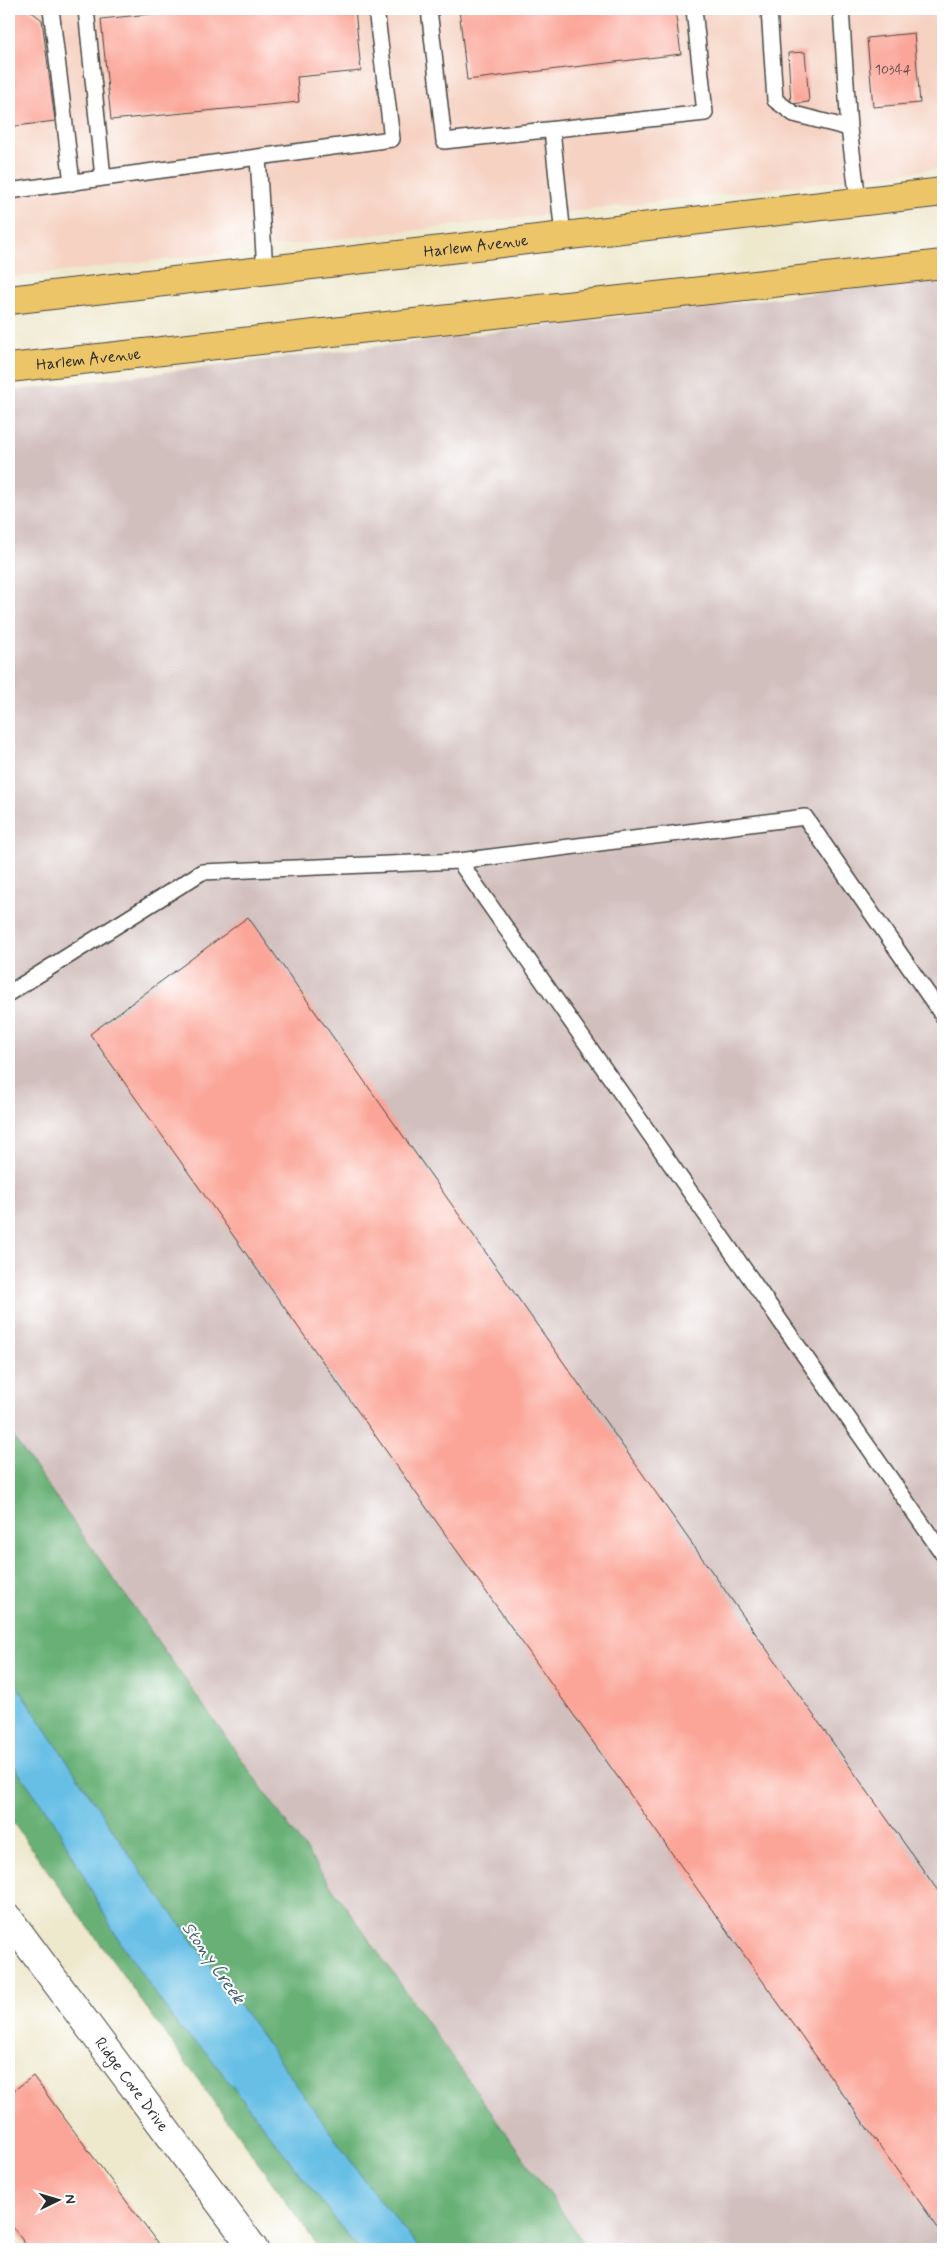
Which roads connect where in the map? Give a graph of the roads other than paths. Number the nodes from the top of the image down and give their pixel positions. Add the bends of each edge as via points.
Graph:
1 (51, 9) edge
2 (86, 9) edge
3 (376, 9) edge
4 (429, 9) edge
5 (694, 9) edge
6 (769, 9) edge
7 (841, 9) edge
8 (849, 128) junction
9 (552, 130) junction
10 (258, 157) junction
11 (103, 178) junction
12 (72, 183) junction
13 (9, 191) edge
14 (943, 192) edge
15 (858, 201) junction
16 (563, 236) junction
17 (943, 264) edge
18 (266, 270) junction
19 (9, 300) edge
20 (9, 368) edge
21 (459, 861) junction
22 (9, 993) edge
23 (943, 1016) edge
24 (943, 1554) edge
25 (9, 1919) edge
26 (254, 2249) edge

1 - 12 lane
2 - 11 lane
3 - 10 lane via 392,139
4 - 9 lane via 444,141
5 - 9 lane via 705,113
6 - 8 lane via 775,100 794,114
7 - 8 lane
8 - 15 lane
9 - 16 lane
10 - 11 lane
10 - 18 lane
11 - 12 lane
12 - 13 lane
14 - 15 main road, Harlem Avenue
15 - 16 main road, Harlem Avenue
16 - 18 main road, Harlem Avenue
17 - 20 main road, Harlem Avenue
18 - 19 main road, Harlem Avenue
21 - 22 lane via 202,872
21 - 23 lane via 805,817
21 - 24 lane
25 - 26 street, Ridge Cove Drive

